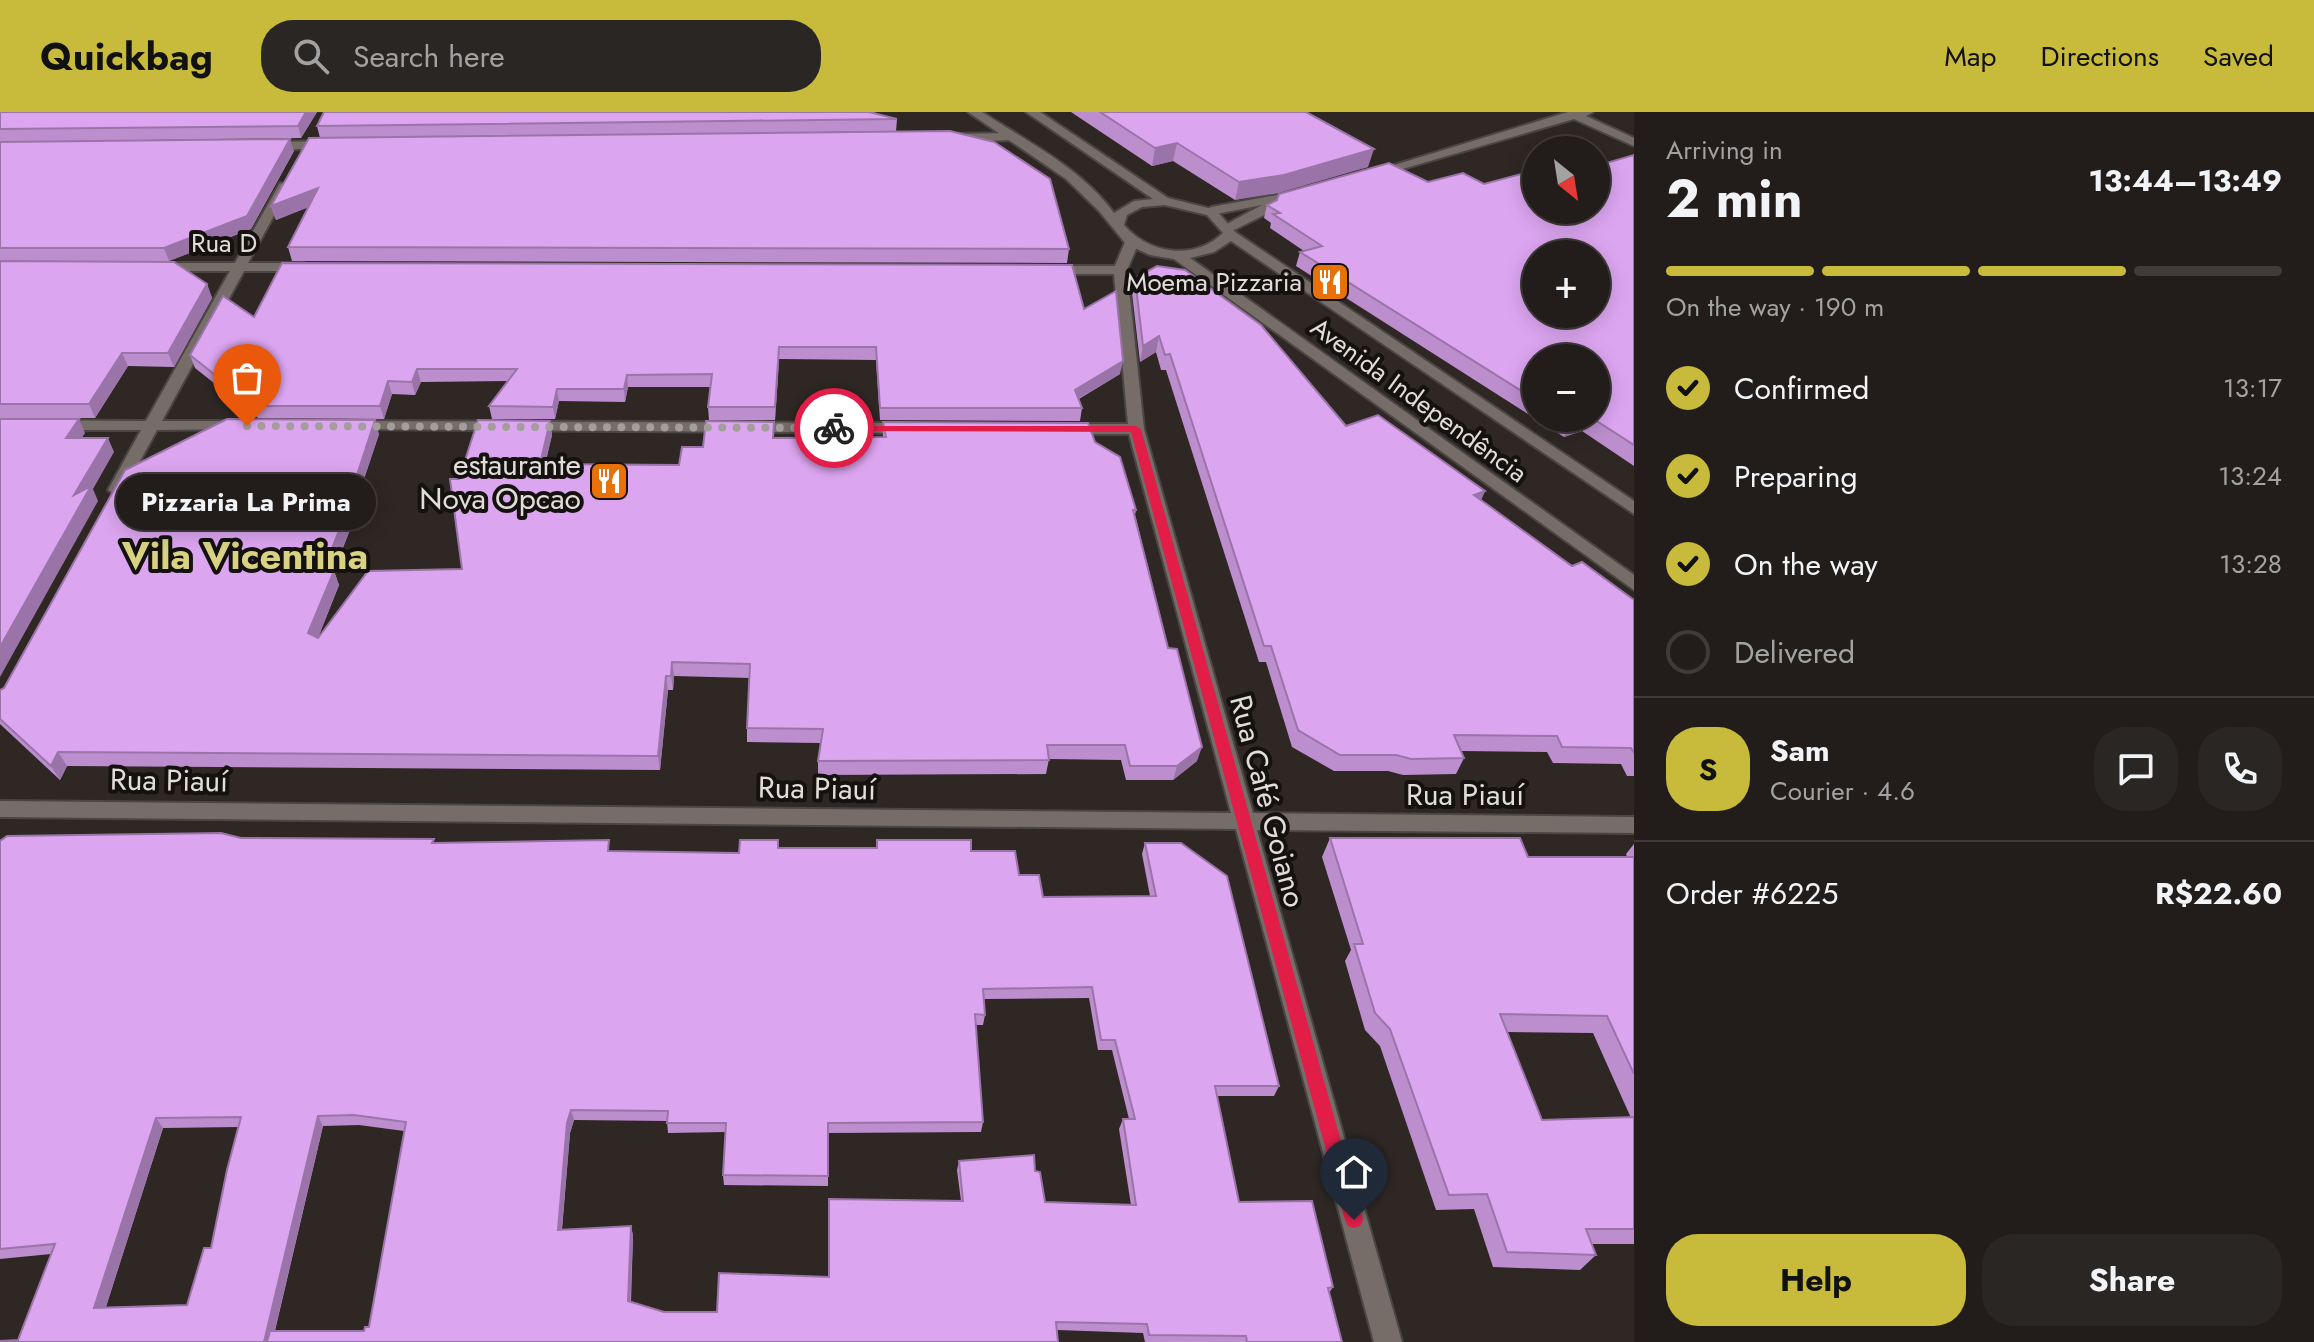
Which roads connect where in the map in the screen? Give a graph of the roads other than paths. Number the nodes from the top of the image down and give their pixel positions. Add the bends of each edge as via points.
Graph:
1 (974, 112) edge
2 (1032, 112) edge
3 (1577, 113) edge
4 (319, 123) edge
5 (1012, 137) junction
6 (933, 138) edge
7 (1634, 142) edge
8 (353, 145) edge
9 (260, 146) edge
10 (299, 159) junction
11 (1354, 179) edge
12 (1310, 192) edge
13 (1281, 200) junction
14 (1165, 201) junction
15 (1211, 211) junction
16 (1117, 226) junction
17 (1229, 231) junction
18 (1132, 242) junction
19 (1176, 254) junction
20 (144, 267) edge
21 (239, 267) junction
22 (318, 267) edge
23 (1025, 269) edge
24 (1120, 270) junction
25 (0, 425) edge
26 (152, 426) junction
27 (263, 426) edge
28 (342, 426) edge
29 (929, 428) edge
30 (1041, 429) edge
31 (1136, 429) junction
32 (106, 508) edge
33 (1634, 509) edge
34 (1634, 584) edge
35 (0, 809) edge
36 (1243, 822) junction
37 (1634, 825) edge
38 (1388, 1342) edge

1 - 5 street
2 - 14 street
3 - 7 street
3 - 11 street
4 - 10 street
5 - 6 street
5 - 16 street via 1081,184 1103,203
8 - 10 street
9 - 10 street
10 - 21 street
12 - 13 street
13 - 15 street
13 - 17 street
14 - 15 street
14 - 16 street via 1121,213
15 - 17 street, Avenida Independência
16 - 18 street
17 - 19 street via 1222,245 1203,253
17 - 33 street, Avenida Independência
18 - 19 street
18 - 24 street
19 - 34 street, Avenida Independência
20 - 21 street, Rua D
21 - 22 street, Rua D
21 - 26 street
23 - 24 street
24 - 31 street, Rua Café Goiano
25 - 26 street
26 - 27 street
26 - 32 street
28 - 29 street
30 - 31 street
31 - 36 street, Rua Café Goiano
35 - 36 street, Rua Piauí
36 - 37 street, Rua Piauí
36 - 38 street, Rua Café Goiano

